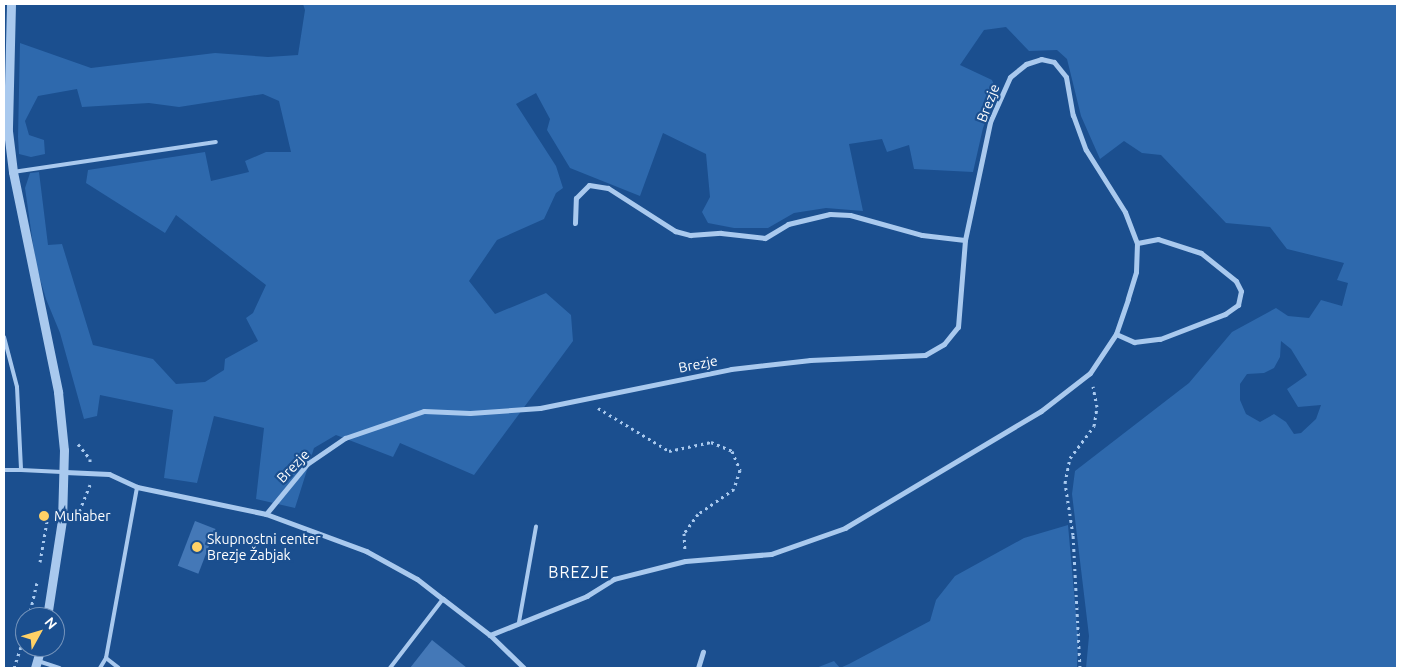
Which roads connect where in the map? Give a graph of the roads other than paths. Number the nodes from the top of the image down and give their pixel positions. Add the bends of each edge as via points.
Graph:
1 (11, 4) edge
2 (216, 142) dead end
3 (13, 172) junction
4 (575, 223) dead end
5 (965, 240) junction
6 (1137, 243) junction
7 (1116, 334) junction
8 (4, 337) edge
9 (4, 470) edge
10 (20, 470) junction
11 (64, 472) junction
12 (138, 487) junction
13 (266, 514) junction
14 (536, 527) dead end
15 (443, 599) junction
16 (49, 607) edge
17 (519, 622) junction
18 (490, 635) junction
19 (704, 652) dead end
20 (106, 658) junction
21 (36, 665) edge
22 (60, 668) edge
23 (100, 668) edge
24 (119, 668) edge
25 (390, 668) edge
26 (524, 668) edge
27 (698, 668) edge

1 - 3 street via 8,131
2 - 3 lane
3 - 11 street via 58,392
4 - 5 street via 576,198 589,186 608,188 675,230 690,235 721,233 765,238 788,224 830,214 850,215 922,235
5 - 6 street, Brezje via 990,122 1010,77 1026,64 1041,59 1054,62 1066,77 1073,115 1086,150 1125,212
5 - 13 street, Brezje via 958,327 944,344 925,355 810,360 731,369 540,408 470,413 424,411 345,438 307,464
6 - 7 street, Brezje via 1136,272
6 - 7 street via 1158,239 1201,253 1236,281 1241,291 1238,305 1225,314 1160,338 1134,342
7 - 17 street, Brezje via 1090,373 1041,410 845,528 771,554 685,561 614,579 587,596
8 - 10 lane via 17,387
9 - 10 lane
10 - 11 lane
11 - 12 street via 109,474
11 - 16 street via 56,566
12 - 13 street
12 - 20 lane
13 - 15 street via 366,551
14 - 17 lane
15 - 18 street
15 - 25 lane
17 - 18 street, Brezje
18 - 26 street
19 - 27 street
20 - 23 lane
20 - 24 lane
21 - 22 lane

